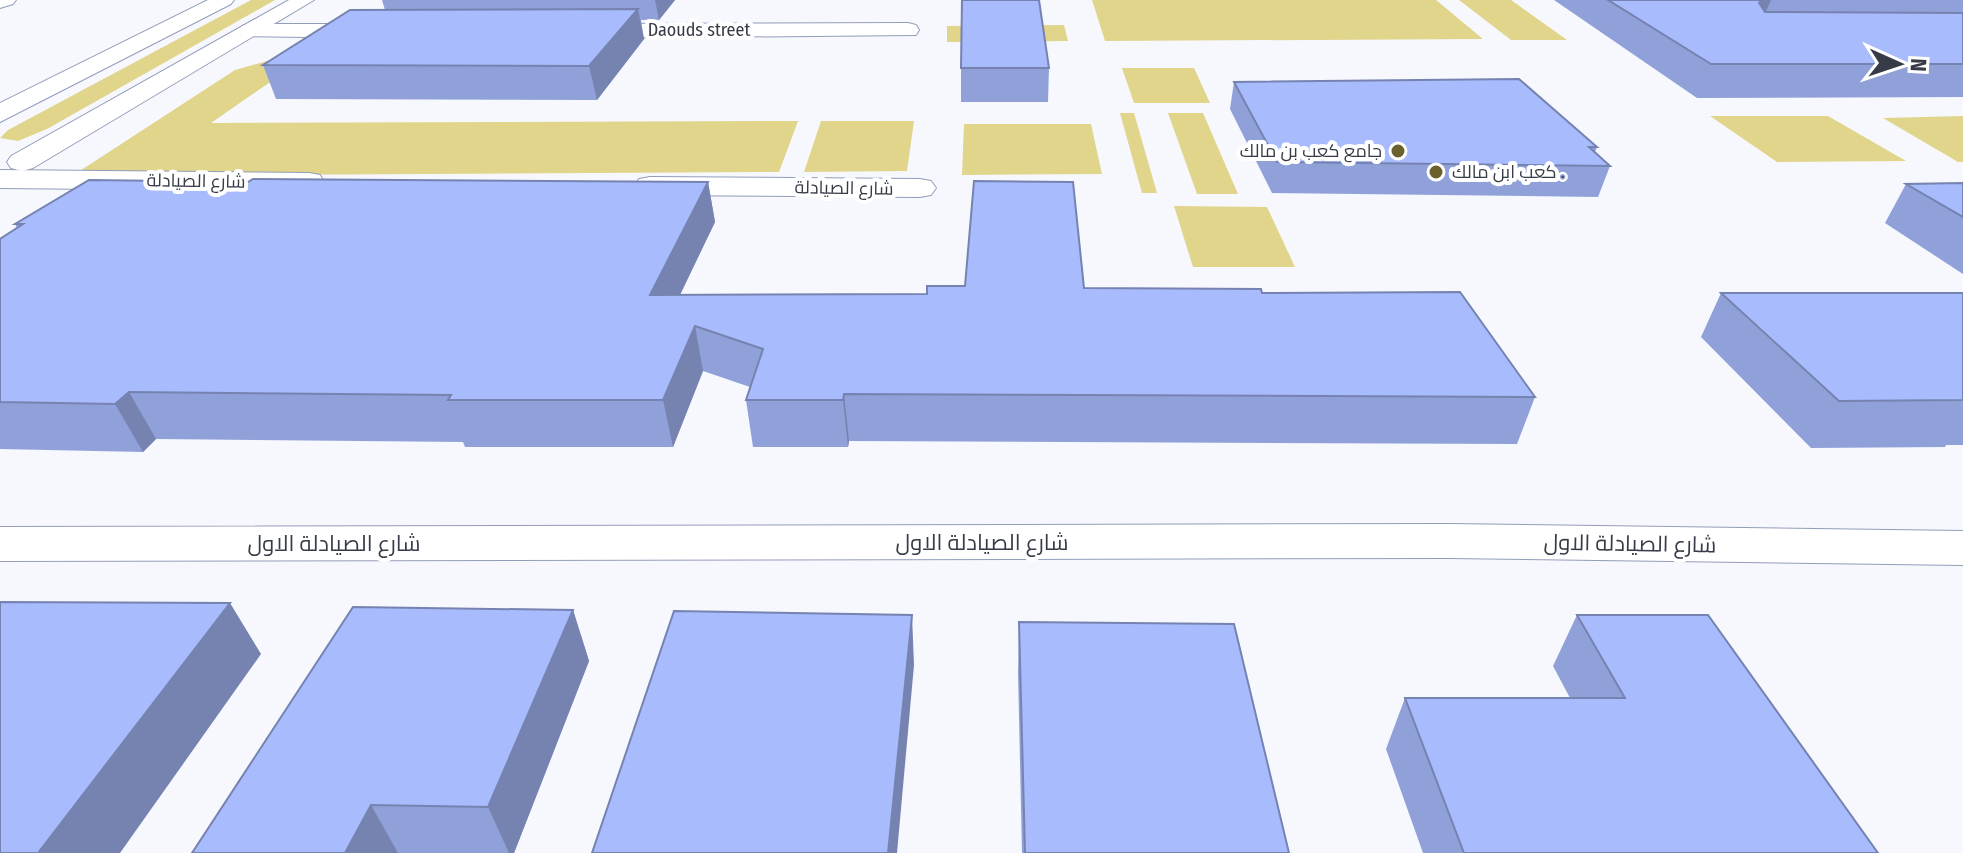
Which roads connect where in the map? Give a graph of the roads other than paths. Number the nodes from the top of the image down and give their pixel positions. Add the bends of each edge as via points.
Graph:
1 (6, 0) edge
2 (224, 0) edge
3 (304, 0) edge
4 (0, 2) edge
5 (908, 30) dead end
6 (250, 31) junction
7 (407, 31) edge
8 (564, 31) edge
9 (0, 114) edge
10 (6, 167) edge
11 (333, 182) edge
12 (618, 185) edge
13 (920, 188) dead end
14 (0, 544) edge
15 (1963, 548) edge

1 - 4 street
2 - 9 street
3 - 6 street, شارع الصيادلة
5 - 8 street, Daouds street
6 - 7 street
6 - 10 street, شارع الصيادلة
10 - 11 street, شارع الصيادلة
12 - 13 street, شارع الصيادلة
14 - 15 street, شارع الصيادلة الاول via 1449,541

